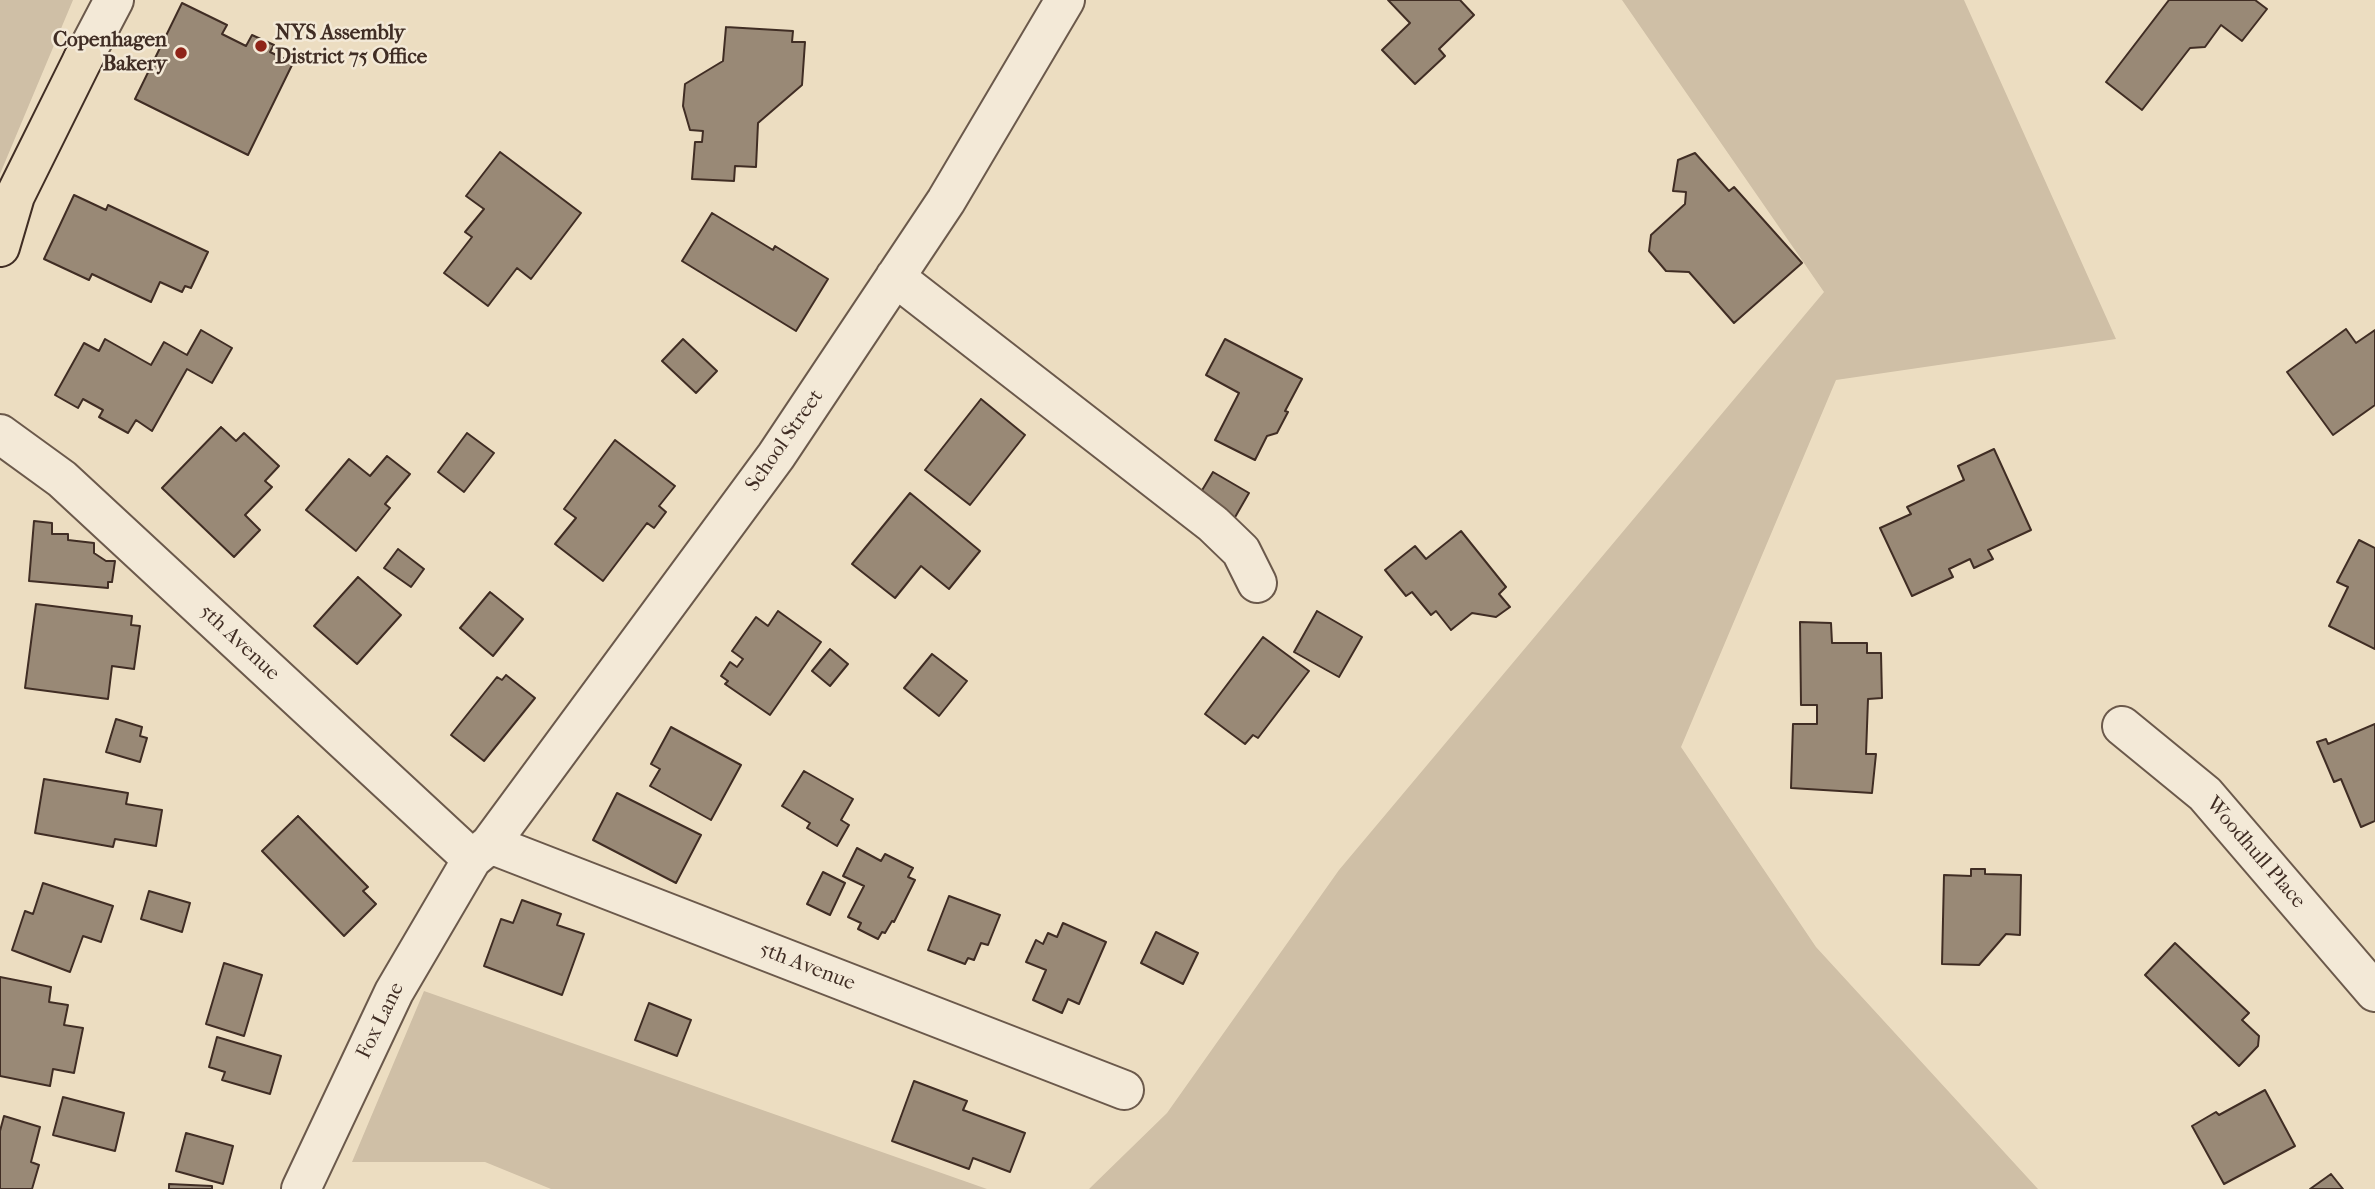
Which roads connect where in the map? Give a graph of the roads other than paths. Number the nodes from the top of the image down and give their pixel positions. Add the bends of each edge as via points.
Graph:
1 (114, 0) edge
2 (1065, 0) edge
3 (83, 59) joint
4 (0, 247) edge
5 (895, 277) junction
6 (0, 434) edge
7 (1257, 583) dead end
8 (2122, 726) dead end
9 (481, 852) junction
10 (2375, 992) edge
11 (1124, 1090) dead end
12 (300, 1189) edge

1 - 3 street
2 - 5 street, School Street via 946,201
3 - 4 main road via 15,196
5 - 7 street via 1213,524 1241,551
5 - 9 street, School Street via 762,476
6 - 9 street, 5th Avenue via 62,479
8 - 10 street, Woodhull Place via 2204,794
9 - 11 street, 5th Avenue
9 - 12 street, Fox Lane via 394,992

